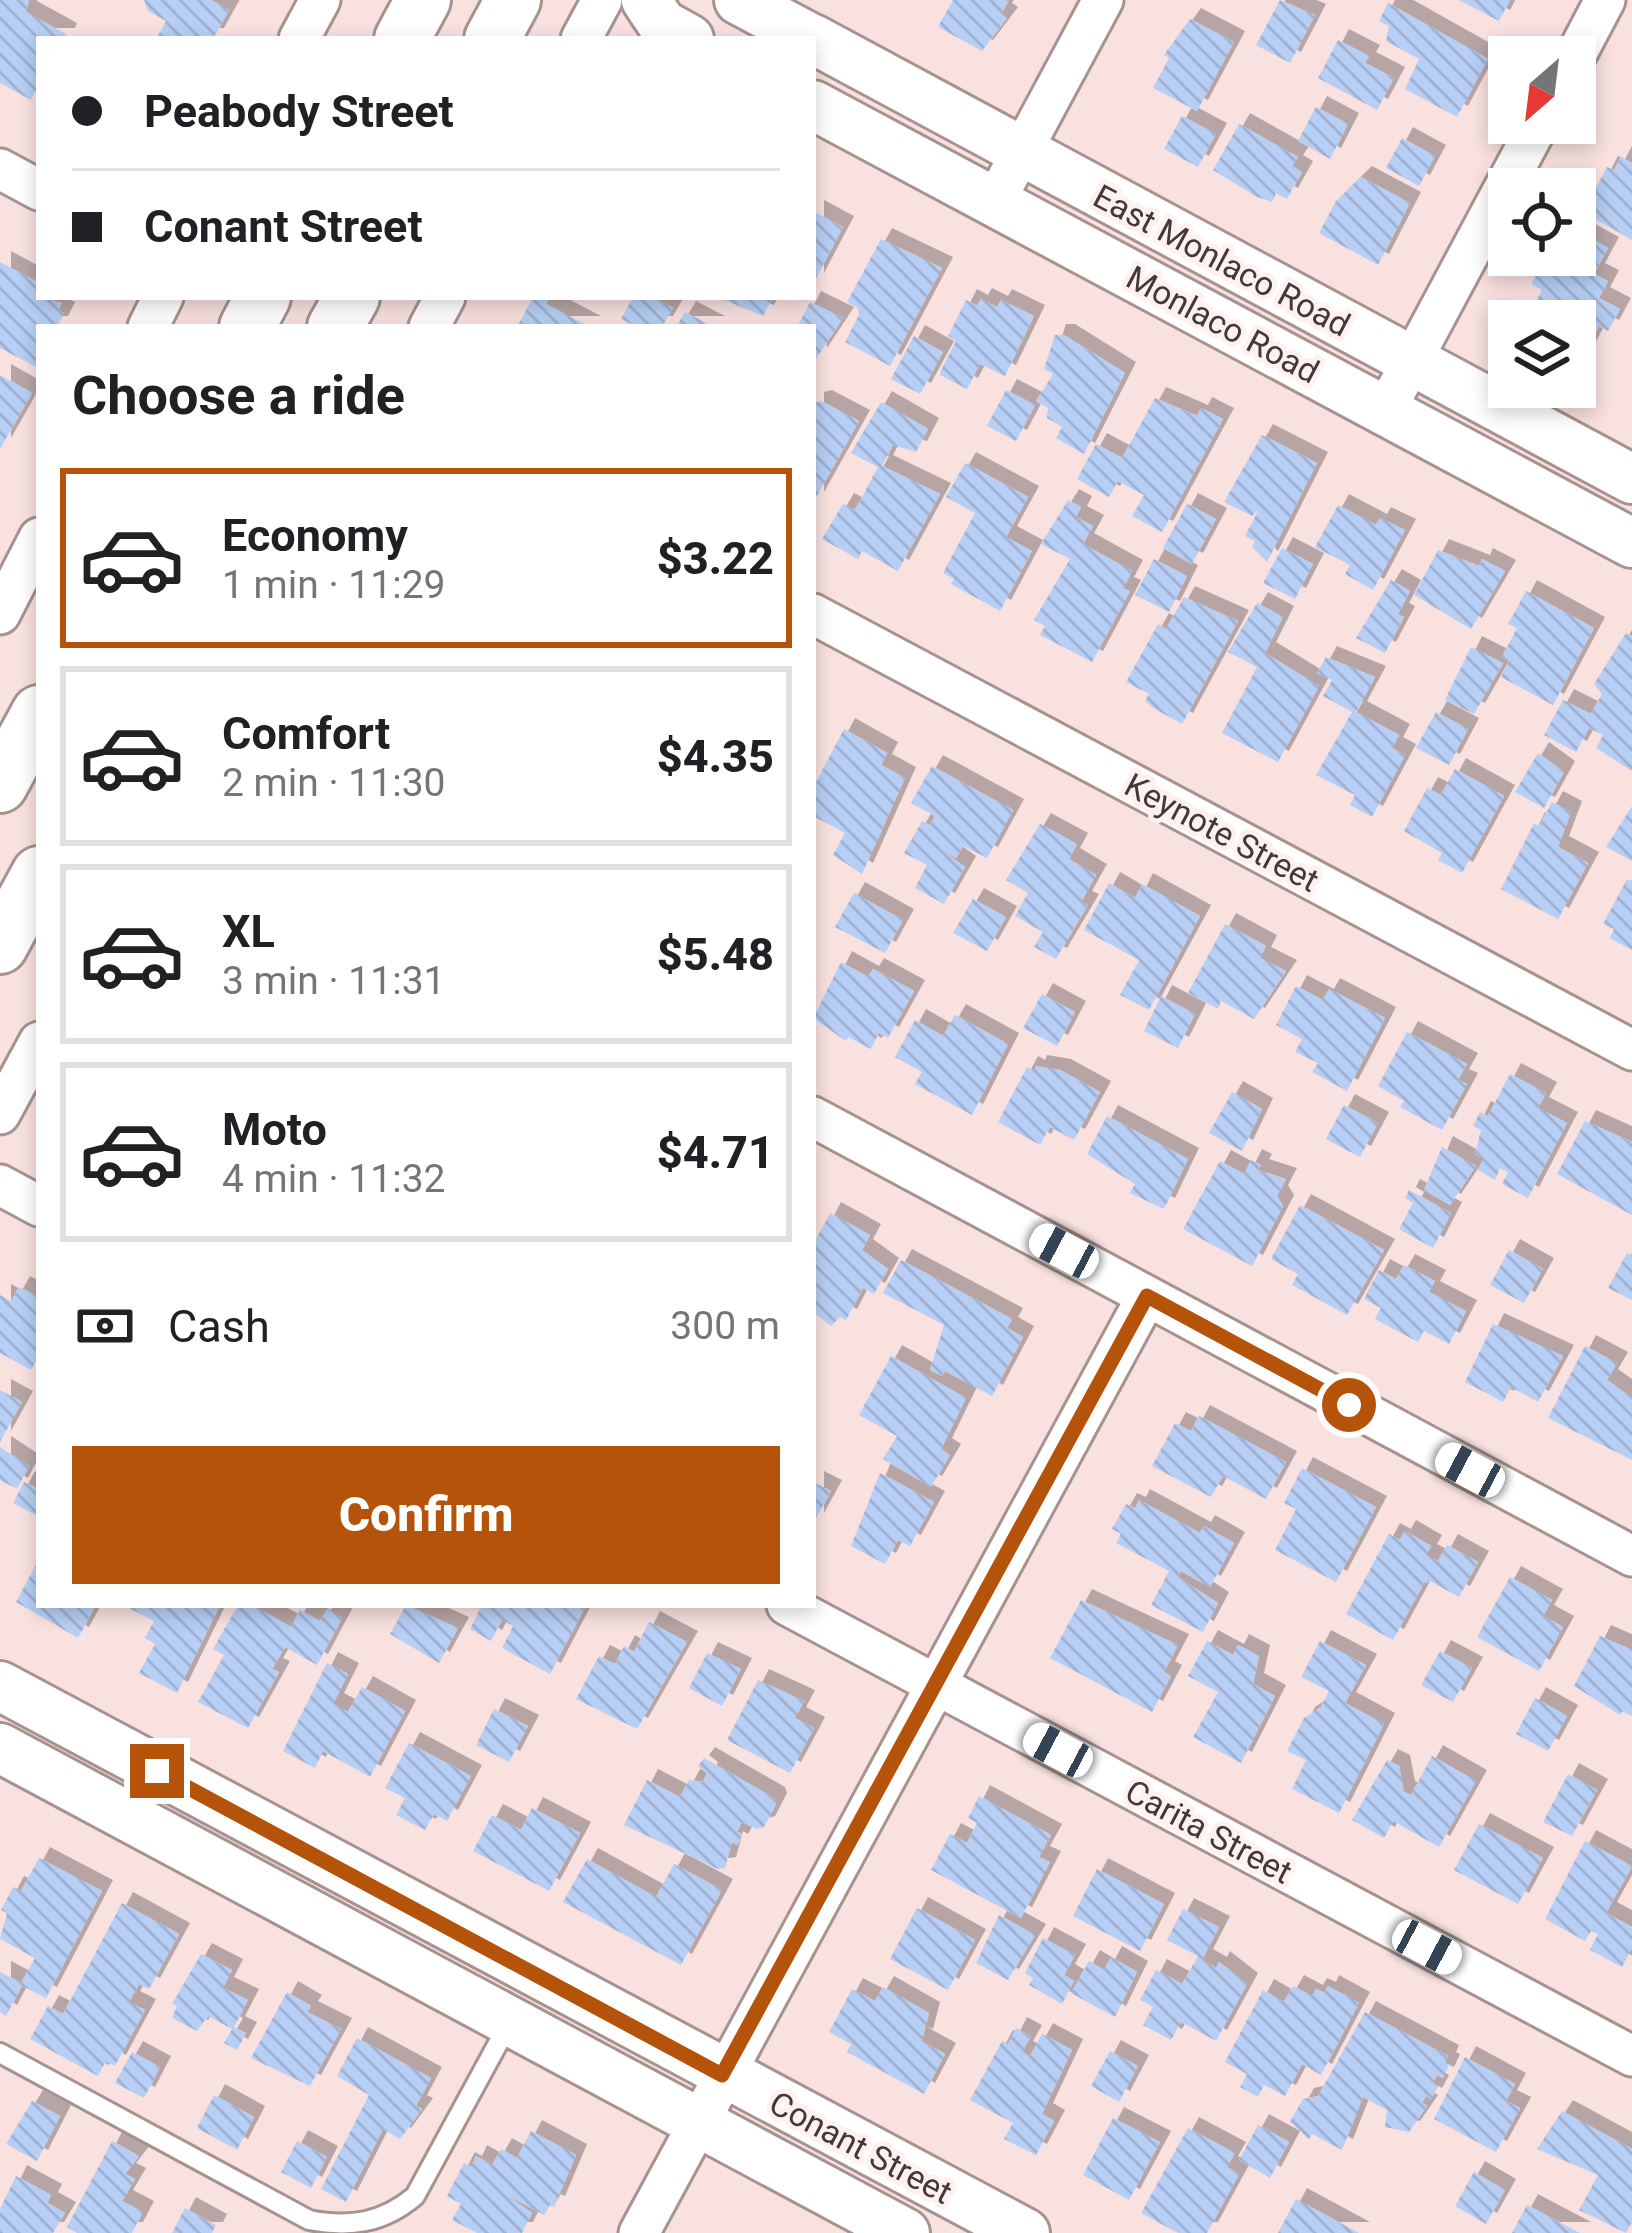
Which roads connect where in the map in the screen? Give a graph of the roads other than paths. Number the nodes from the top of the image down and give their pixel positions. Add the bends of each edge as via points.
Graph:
1 (320, 0) edge
2 (423, 0) edge
3 (514, 0) edge
4 (602, 0) edge
5 (646, 0) edge
6 (740, 0) edge
7 (1103, 0) edge
8 (1605, 0) edge
9 (301, 36) edge
10 (404, 36) edge
11 (494, 36) edge
12 (583, 36) edge
13 (684, 36) edge
14 (807, 36) edge
15 (1586, 36) edge
16 (816, 41) edge
17 (816, 107) edge
18 (1528, 144) edge
19 (1022, 152) junction
20 (0, 169) edge
21 (36, 188) edge
22 (994, 202) junction
23 (1412, 362) junction
24 (1385, 410) junction
25 (1632, 479) edge
26 (1632, 543) edge
27 (36, 544) edge
28 (0, 614) edge
29 (816, 616) edge
30 (36, 719) edge
31 (0, 785) edge
32 (36, 880) edge
33 (0, 946) edge
34 (36, 1048) edge
35 (1632, 1050) edge
36 (0, 1114) edge
37 (816, 1119) edge
38 (0, 1185) edge
39 (36, 1204) edge
40 (1147, 1296) junction
41 (1632, 1556) edge
42 (793, 1608) edge
43 (934, 1684) junction
44 (0, 1686) edge
45 (0, 1748) edge
46 (511, 2021) junction
47 (0, 2054) edge
48 (1632, 2056) edge
49 (722, 2075) junction
50 (698, 2122) junction
51 (894, 2230) edge
52 (639, 2233) edge
53 (1025, 2233) edge

1 - 9 street
2 - 10 main road
3 - 11 main road
4 - 12 street
5 - 13 street via 662,24
6 - 14 street, East Monlaco Road
7 - 19 street
8 - 15 street
16 - 19 street, East Monlaco Road
17 - 22 street, Monlaco Road
18 - 23 street
19 - 22 street
19 - 23 street, East Monlaco Road
20 - 21 street
22 - 24 street, Monlaco Road
23 - 24 street
23 - 25 street, East Monlaco Road
24 - 26 street, Monlaco Road
27 - 28 street
29 - 35 street, Keynote Street
30 - 31 main road
32 - 33 main road
34 - 36 street
37 - 40 street
38 - 39 street
40 - 41 street
40 - 43 street
42 - 43 street, Carita Street
43 - 48 street, Carita Street
43 - 49 street
44 - 49 street, Conant Street
45 - 46 street, Conant Street
46 - 47 lane via 416,2196 395,2212 340,2226 309,2219
46 - 50 street, Conant Street
49 - 50 street
49 - 53 street, Conant Street
50 - 51 street, Conant Street
50 - 52 street

